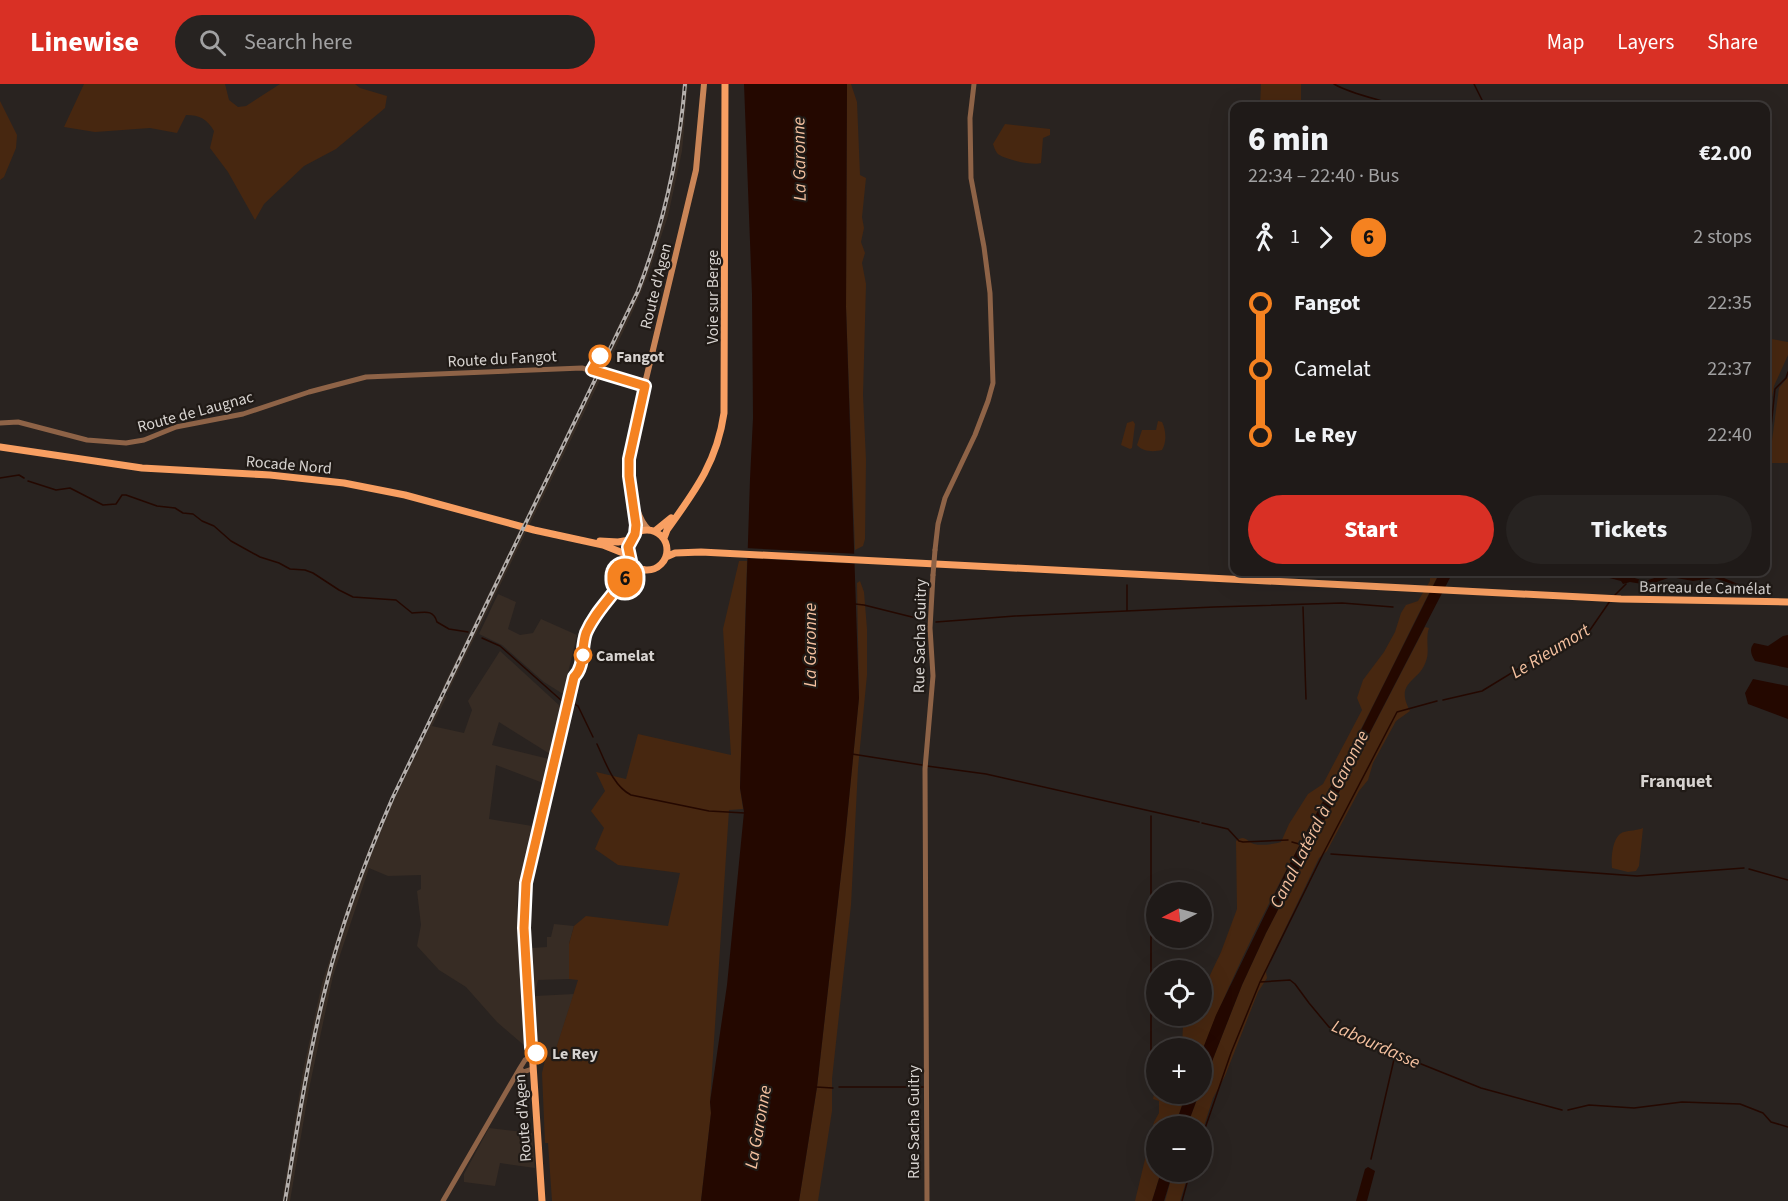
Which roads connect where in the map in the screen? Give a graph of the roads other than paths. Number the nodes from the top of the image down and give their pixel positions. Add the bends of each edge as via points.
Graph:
1 (704, 84) edge
2 (725, 84) edge
3 (974, 84) edge
4 (359, 378) joint
5 (645, 386) junction
6 (0, 423) edge
7 (0, 447) edge
8 (633, 492) junction
9 (688, 501) junction
10 (652, 531) junction
11 (632, 537) junction
12 (570, 538) junction
13 (665, 542) junction
14 (704, 552) junction
15 (666, 557) junction
16 (629, 558) junction
17 (644, 570) junction
18 (1788, 602) edge
19 (599, 611) junction
20 (532, 1056) junction
21 (521, 1070) junction
22 (532, 1070) junction
23 (443, 1201) edge
24 (542, 1201) edge
25 (927, 1201) edge

1 - 5 main road, Route d'Agen via 696,170
2 - 9 main road, Voie sur Berge via 724,413 710,466
3 - 25 street, Rue Sacha Guitry, bridge via 971,178 990,288 993,383 975,435 945,498 935,550 930,628 933,676 925,769
4 - 5 street, Route du Fangot via 582,368
4 - 6 street, Route de Laugnac via 243,414 176,427 126,443 77,438 18,422
5 - 8 main road, Route d'Agen via 629,452
7 - 12 main road, Rocade Nord via 142,468 344,483
8 - 10 main road, Route d'Agen via 643,523
8 - 11 main road, Route d'Agen via 636,525
9 - 10 main road
9 - 13 main road via 667,530
10 - 11 main road
10 - 13 main road
11 - 12 main road via 614,542
11 - 16 main road
12 - 16 main road via 614,549
13 - 14 main road
13 - 15 main road
14 - 15 main road
14 - 18 main road, Barreau de Camélat via 1621,599
15 - 17 main road via 656,568
16 - 17 main road
16 - 19 main road, Route d'Agen via 627,574
17 - 19 main road, Route d'Agen
19 - 20 main road, Route d'Agen via 581,649 526,883 524,928
20 - 21 street via 525,1060
20 - 22 main road, Route d'Agen
21 - 22 street
21 - 23 street
22 - 24 main road, Route d'Agen

